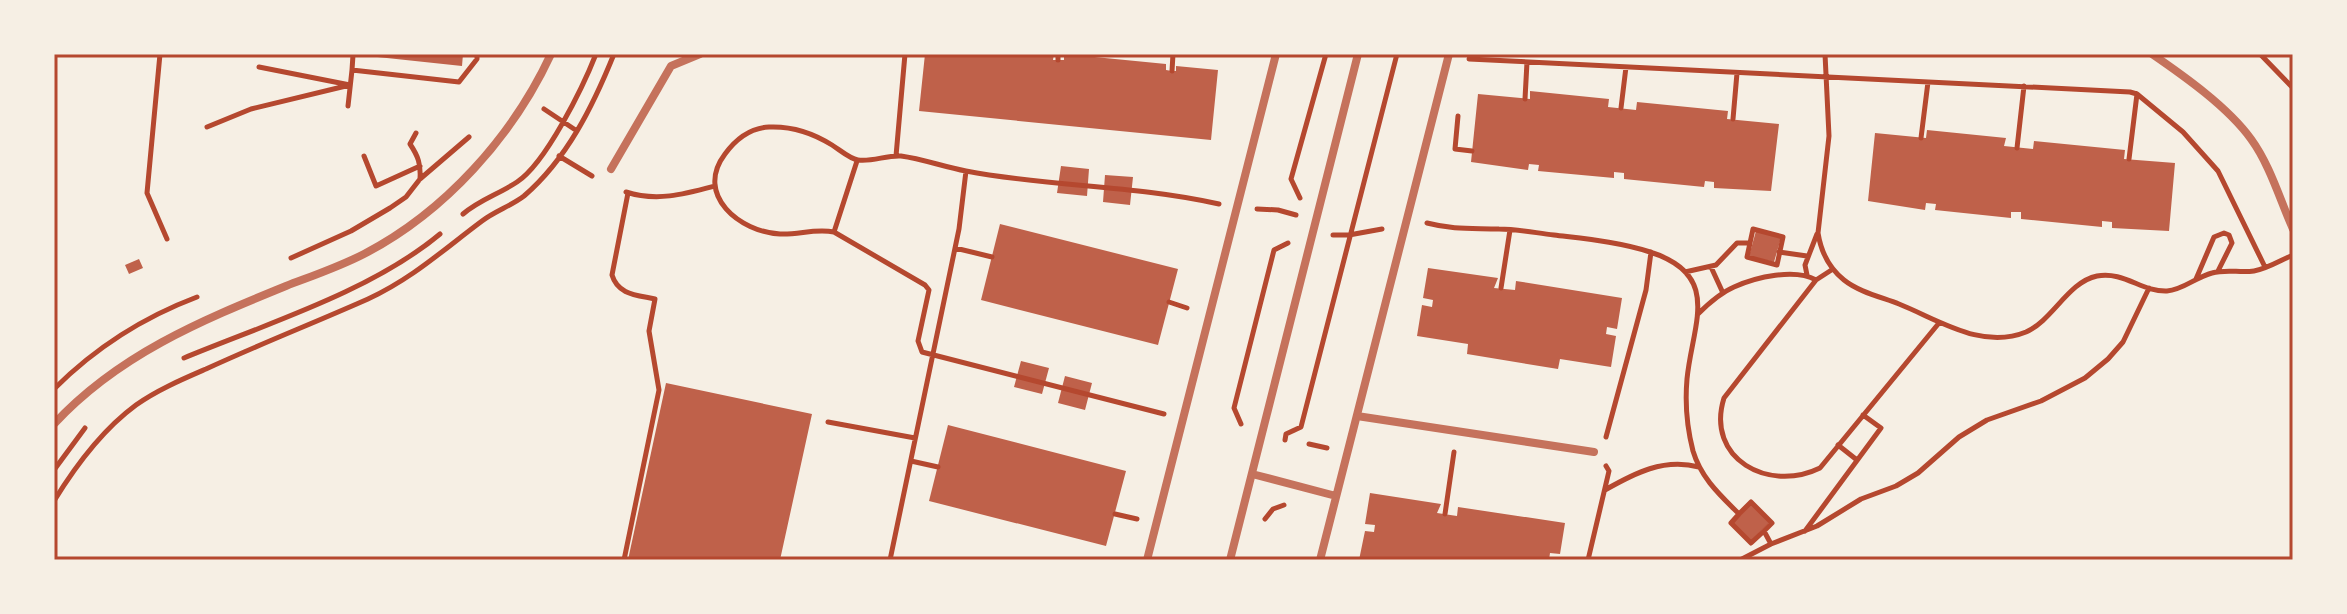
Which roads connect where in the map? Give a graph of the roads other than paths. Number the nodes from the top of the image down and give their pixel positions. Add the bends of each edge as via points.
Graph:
1 (551, 54) edge
2 (700, 54) edge
3 (1276, 54) edge
4 (1358, 54) edge
5 (2152, 54) edge
6 (1449, 56) edge
7 (611, 169) dead end
8 (2293, 229) edge
9 (1357, 416) junction
10 (54, 424) edge
11 (1599, 450) road end
12 (1252, 474) junction
13 (1336, 496) junction
14 (1147, 560) edge
15 (1230, 560) edge
16 (1320, 560) edge

1 - 10 street via 524,107 489,153 396,235 352,260 146,349 98,382
2 - 7 street via 671,66
3 - 14 street
4 - 12 street
5 - 8 street via 2206,95 2250,138
6 - 9 street
9 - 11 street
9 - 13 street
12 - 13 street
12 - 15 street
13 - 16 street

